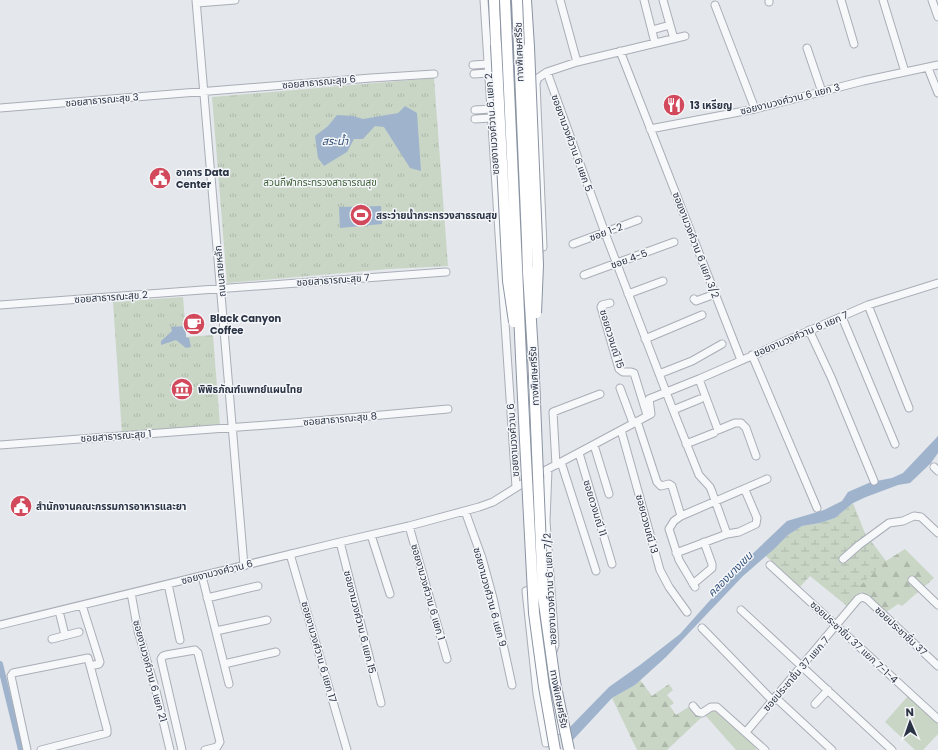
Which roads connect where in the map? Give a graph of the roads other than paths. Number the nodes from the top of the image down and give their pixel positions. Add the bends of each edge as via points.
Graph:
1 (235, 0) edge
2 (484, 0) edge
3 (494, 0) edge
4 (505, 0) edge
5 (517, 0) edge
6 (526, 0) edge
7 (560, 0) edge
8 (644, 0) edge
9 (663, 0) edge
10 (841, 0) edge
11 (883, 0) edge
12 (932, 0) edge
13 (197, 2) edge
14 (715, 5) dead end
15 (938, 17) edge
16 (670, 25) junction
17 (652, 30) junction
18 (685, 36) dead end
19 (674, 38) junction
20 (655, 43) junction
21 (854, 44) dead end
22 (807, 48) dead end
23 (620, 51) junction
24 (577, 62) junction
25 (488, 64) junction
26 (473, 65) dead end
27 (938, 65) edge
28 (928, 68) junction
29 (547, 72) junction
30 (905, 72) junction
31 (488, 73) junction
32 (434, 74) dead end
33 (474, 74) dead end
34 (204, 92) junction
35 (822, 92) junction
36 (938, 93) edge
37 (0, 108) edge
38 (491, 109) junction
39 (755, 109) junction
40 (475, 110) dead end
41 (491, 118) junction
42 (475, 119) dead end
43 (650, 129) junction
44 (638, 220) dead end
45 (605, 233) junction
46 (674, 242) dead end
47 (573, 244) dead end
48 (500, 248) junction
49 (617, 263) junction
50 (446, 272) dead end
51 (584, 275) dead end
52 (663, 281) dead end
53 (938, 283) edge
54 (221, 289) junction
55 (628, 294) junction
56 (715, 294) junction
57 (694, 299) dead end
58 (610, 303) dead end
59 (0, 305) edge
60 (868, 305) junction
61 (702, 315) dead end
62 (842, 317) junction
63 (809, 330) junction
64 (645, 338) junction
65 (722, 344) dead end
66 (533, 354) junction
67 (752, 355) junction
68 (521, 357) junction
69 (741, 360) junction
70 (659, 374) junction
71 (699, 379) junction
72 (620, 388) dead end
73 (666, 392) junction
74 (600, 394) dead end
75 (700, 399) dead end
76 (909, 408) dead end
77 (448, 410) dead end
78 (673, 410) junction
79 (647, 415) junction
80 (635, 422) junction
81 (232, 427) junction
82 (621, 430) junction
83 (714, 433) dead end
84 (686, 444) junction
85 (895, 444) dead end
86 (0, 445) edge
87 (594, 445) junction
88 (579, 453) junction
89 (756, 456) dead end
90 (558, 464) junction
91 (548, 469) junction
92 (767, 479) dead end
93 (874, 481) dead end
94 (516, 487) junction
95 (745, 490) junction
96 (609, 494) dead end
97 (715, 502) junction
98 (817, 508) dead end
99 (465, 511) junction
100 (681, 516) junction
101 (409, 526) junction
102 (938, 533) edge
103 (371, 534) junction
104 (727, 534) junction
105 (340, 542) junction
106 (704, 542) junction
107 (676, 552) junction
108 (290, 554) junction
109 (843, 559) dead end
110 (612, 564) dead end
111 (770, 565) dead end
112 (244, 566) junction
113 (596, 571) dead end
114 (202, 576) junction
115 (912, 580) dead end
116 (168, 584) junction
117 (258, 586) dead end
118 (550, 587) junction
119 (131, 592) junction
120 (390, 594) dead end
121 (207, 598) junction
122 (862, 598) joint
123 (82, 605) junction
124 (938, 605) edge
125 (741, 610) dead end
126 (59, 611) junction
127 (687, 612) dead end
128 (267, 620) dead end
129 (0, 625) edge
130 (837, 626) junction
131 (702, 628) dead end
132 (216, 631) junction
133 (79, 632) dead end
134 (65, 635) junction
135 (52, 639) dead end
136 (180, 640) dead end
137 (276, 652) dead end
138 (938, 654) edge
139 (447, 659) dead end
140 (932, 660) junction
141 (224, 664) junction
142 (90, 666) junction
143 (802, 666) junction
144 (938, 666) edge
145 (229, 684) dead end
146 (512, 684) dead end
147 (167, 688) junction
148 (828, 690) junction
149 (156, 691) junction
150 (774, 699) junction
151 (381, 703) dead end
152 (815, 704) dead end
153 (693, 706) dead end
154 (938, 719) edge
155 (557, 731) dead end
156 (746, 732) junction
157 (546, 743) dead end
158 (27, 750) edge
159 (41, 750) edge
160 (170, 750) edge
161 (182, 750) edge
162 (205, 750) edge
163 (347, 750) edge
164 (555, 750) edge
165 (569, 750) edge
166 (764, 750) edge
167 (832, 750) edge
168 (892, 750) edge

1 - 13 street
2 - 25 street, ซอยงามวงศ์วาน 6 แยก 2
3 - 68 highway, bridge via 508,281
4 - 68 highway, ทางพิเศษศรีรัช, bridge
5 - 66 highway, ทางพิเศษศรีรัช, bridge
6 - 66 highway, bridge via 538,265
7 - 24 street
8 - 17 street
9 - 16 street
10 - 21 street
11 - 30 street
12 - 15 street
13 - 34 street, ถนนสายหลัก
14 - 39 street
16 - 17 street
16 - 19 street
17 - 20 street
18 - 19 street
19 - 20 street
20 - 23 street
22 - 35 street
23 - 24 street
23 - 43 street
24 - 29 street
25 - 26 street
25 - 31 street, ซอยงามวงศ์วาน 6 แยก 2
27 - 28 street, ซอยงามวงศ์วาน 6 แยก 3
28 - 30 street, ซอยงามวงศ์วาน 6 แยก 3
28 - 36 street
29 - 45 street, ซอยงามวงศ์วาน 6 แยก 5
29 - 48 street via 538,78 536,83 543,247
30 - 35 street, ซอยงามวงศ์วาน 6 แยก 3
31 - 33 street
31 - 38 street, ซอยงามวงศ์วาน 6 แยก 2
32 - 34 street, ซอยสาธารณะสุข 6
34 - 37 street, ซอยสาธารณะสุข 3
34 - 54 street, ถนนสายหลัก
35 - 39 street, ซอยงามวงศ์วาน 6 แยก 3
38 - 40 street
38 - 41 street, ซอยงามวงศ์วาน 6 แยก 2
39 - 43 street, ซอยงามวงศ์วาน 6 แยก 3
41 - 42 street
41 - 48 street, ซอยงามวงศ์วาน 6 แยก 2
43 - 56 street, ซอยงามวงศ์วาน 6 แยก 3/2
44 - 45 street, ซอย 1-2
45 - 47 street, ซอย 1-2
45 - 49 street, ซอยงามวงศ์วาน 6 แยก 5
46 - 49 street, ซอย 4-5
48 - 94 street, ซอยงามวงศ์วาน 6
49 - 51 street, ซอย 4-5
49 - 55 street, ซอยงามวงศ์วาน 6 แยก 5
50 - 54 street, ซอยสาธารณะสุข 7
52 - 55 street
53 - 60 street, ซอยงามวงศ์วาน 6 แยก 7
54 - 59 street, ซอยสาธารณะสุข 2
54 - 81 street, ถนนสายหลัก
55 - 64 street, ซอยงามวงศ์วาน 6 แยก 5
56 - 57 street via 696,301
56 - 69 street, ซอยงามวงศ์วาน 6 แยก 3/2
58 - 79 street, ซอยดวงมณี 15 via 600,307 619,369 622,372 634,373
60 - 62 street, ซอยงามวงศ์วาน 6 แยก 7
60 - 76 street
61 - 64 street
62 - 63 street, ซอยงามวงศ์วาน 6 แยก 7
62 - 85 street
63 - 67 street, ซอยงามวงศ์วาน 6 แยก 7
63 - 93 street
64 - 70 street, ซอยงามวงศ์วาน 6 แยก 5
65 - 70 street via 692,361
66 - 165 highway, ทางพิเศษศรีรัช, bridge via 544,596 555,682
67 - 69 street, ซอยงามวงศ์วาน 6 แยก 7
67 - 98 street
68 - 164 highway, ทางพิเศษศรีรัช, bridge via 534,613
69 - 71 street, ซอยงามวงศ์วาน 6 แยก 7
70 - 73 street, ซอยงามวงศ์วาน 6 แยก 5
71 - 73 street, ซอยงามวงศ์วาน 6 แยก 7
71 - 89 street via 718,430 742,423
72 - 80 street
73 - 78 street
73 - 79 street, ซอยงามวงศ์วาน 6 แยก 7 via 649,399 651,414
74 - 90 street via 553,412
75 - 78 street
77 - 81 street, ซอยสาธารณะสุข 8
78 - 84 street
79 - 80 street
80 - 82 street
80 - 100 street via 658,485 672,486
81 - 86 street, ซอยสาธารณะสุข 1
81 - 112 street, ถนนสายหลัก
82 - 87 street
82 - 127 street, ซอยดวงมณี 13 via 658,565 669,587
83 - 84 street
84 - 97 street via 699,475 710,487
87 - 88 street
87 - 96 street
88 - 90 street
88 - 110 street, ซอยดวงมณี 11
90 - 91 street
90 - 113 street
91 - 94 street
91 - 118 street, ซอยงามวงศ์วาน 6 แยก 7/2 via 546,521
92 - 95 street
94 - 99 street, ซอยงามวงศ์วาน 6 via 487,504
95 - 97 street
95 - 104 street via 757,518 756,524 739,532
97 - 100 street
97 - 104 street
99 - 101 street, ซอยงามวงศ์วาน 6
99 - 146 street, ซอยงามวงศ์วาน 6 แยก 9 via 482,558
100 - 107 street via 669,529
101 - 103 street, ซอยงามวงศ์วาน 6
101 - 139 street, ซอยงามวงศ์วาน 6 แยก 1
102 - 109 street via 921,517 914,516 889,523
103 - 105 street, ซอยงามวงศ์วาน 6
103 - 120 street
104 - 106 street
105 - 108 street, ซอยงามวงศ์วาน 6
105 - 151 street, ซอยงามวงศ์วาน 6 แยก 15
106 - 107 street
106 - 107 street via 712,568 694,585
108 - 112 street, ซอยงามวงศ์วาน 6
108 - 163 street, ซอยงามวงศ์วาน 6 แยก 17
111 - 130 street, ซอยประชาชื่น 37 แยก 7-1-4
112 - 114 street, ซอยงามวงศ์วาน 6
114 - 116 street, ซอยงามวงศ์วาน 6
114 - 121 street
115 - 124 street
116 - 119 street, ซอยงามวงศ์วาน 6
116 - 136 street
117 - 121 street
118 - 155 street, ซอยงามวงศ์วาน 6 แยก 7/2 via 555,645 549,662 550,684
118 - 157 street via 526,591 537,694
119 - 123 street, ซอยงามวงศ์วาน 6
119 - 149 street, ซอยงามวงศ์วาน 6 แยก 21 via 138,631
121 - 132 street
122 - 130 street, ซอยประชาชื่น 37 แยก 7 via 858,599
122 - 140 street, ซอยประชาชื่น 37 via 867,599
123 - 126 street, ซอยงามวงศ์วาน 6
123 - 142 street via 100,662
125 - 143 street
126 - 129 street, ซอยงามวงศ์วาน 6
126 - 134 street
128 - 132 street
130 - 143 street, ซอยประชาชื่น 37 แยก 7
130 - 154 street, ซอยประชาชื่น 37 แยก 7-1-4
131 - 150 street
132 - 141 street
133 - 134 street
134 - 135 street
137 - 141 street
138 - 140 street
140 - 144 street, ซอยประชาชื่น 37
141 - 145 street
142 - 158 street via 88,658 13,673 11,676
142 - 159 street via 107,733
143 - 148 street
143 - 150 street, ซอยประชาชื่น 37 แยก 7
147 - 149 street
147 - 161 street
147 - 162 street via 161,657 197,651 220,742 217,747
148 - 152 street
148 - 168 street
149 - 160 street, ซอยงามวงศ์วาน 6 แยก 21
150 - 156 street, ซอยประชาชื่น 37 แยก 7
150 - 167 street
153 - 156 street via 702,713 717,707
156 - 166 street

